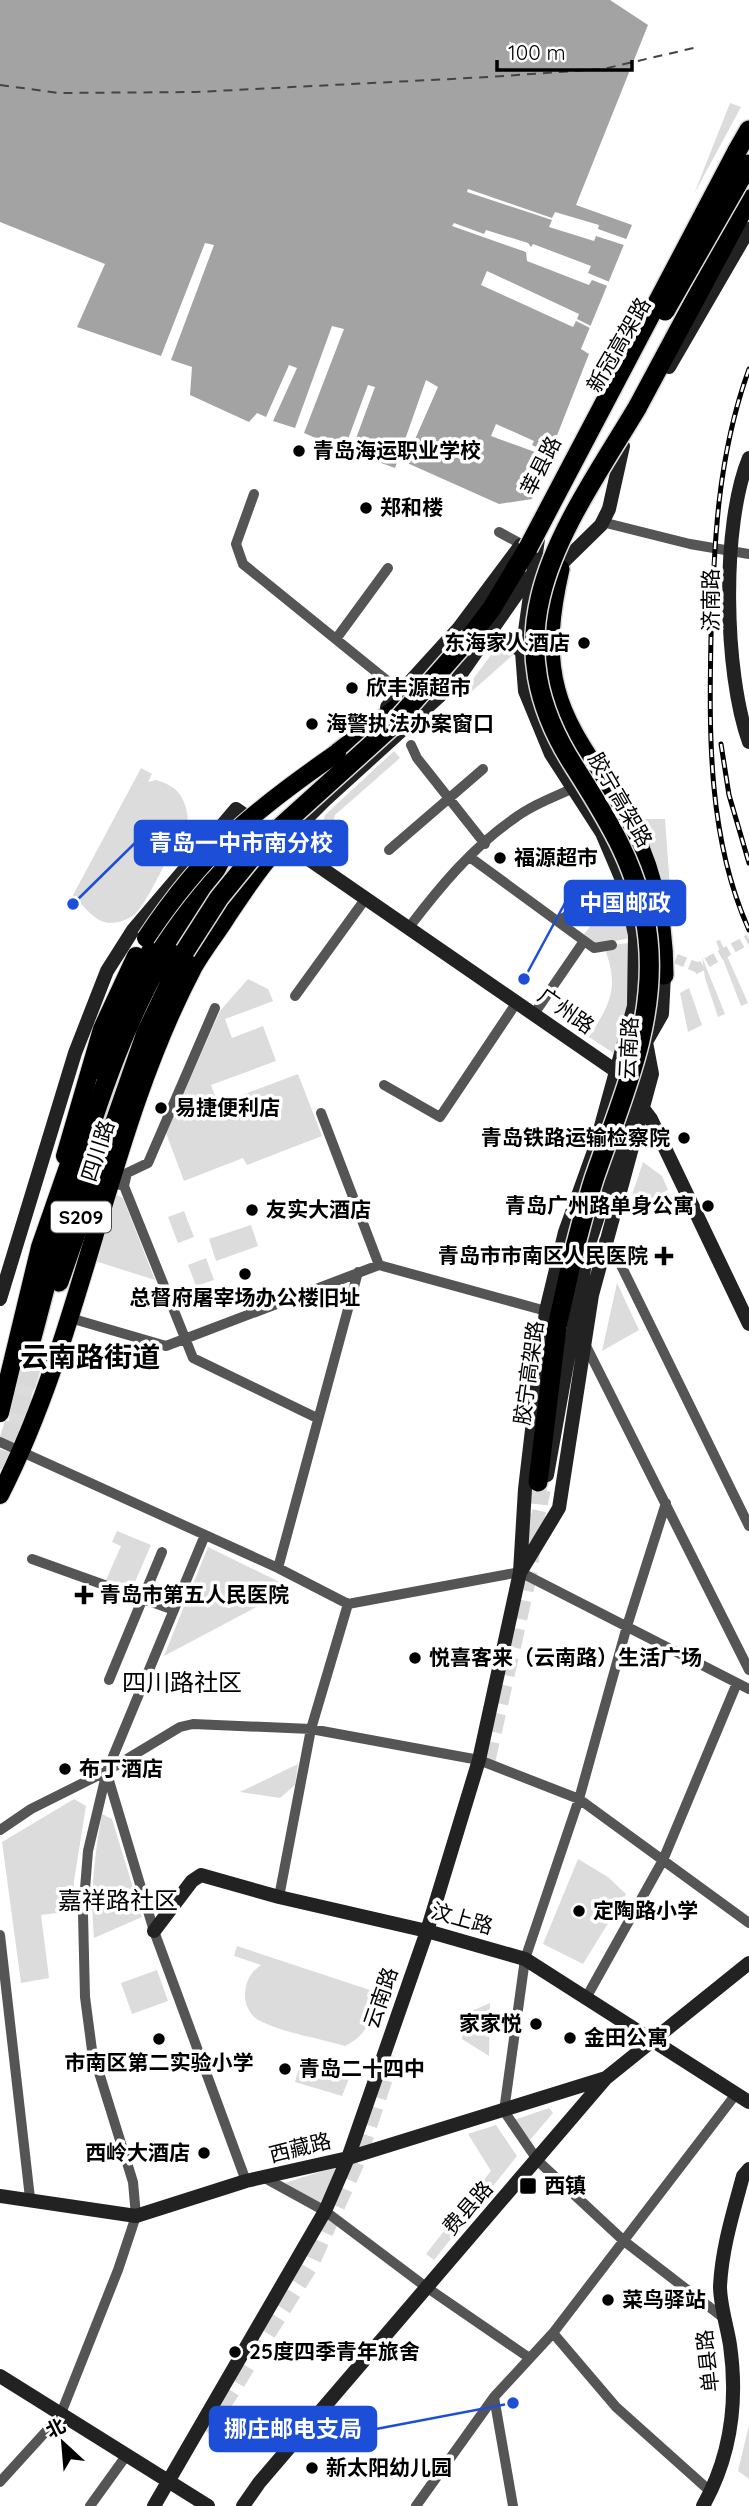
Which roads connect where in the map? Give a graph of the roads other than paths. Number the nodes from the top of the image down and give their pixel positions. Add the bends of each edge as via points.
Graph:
1 (749, 133) edge
2 (749, 164) edge
3 (749, 199) edge
4 (749, 227) edge
5 (637, 408) junction
6 (623, 446) junction
7 (749, 458) edge
8 (749, 484) edge
9 (254, 494) dead end
10 (544, 508) junction
11 (602, 522) junction
12 (499, 532) dead end
13 (567, 534) junction
14 (524, 546) junction
15 (740, 553) edge
16 (388, 568) dead end
17 (554, 571) junction
18 (530, 574) junction
19 (479, 638) junction
20 (337, 639) junction
21 (522, 652) junction
22 (401, 692) junction
23 (749, 712) edge
24 (749, 742) edge
25 (411, 744) dead end
26 (337, 753) joint
27 (483, 769) dead end
28 (593, 779) junction
29 (573, 788) junction
30 (449, 799) junction
31 (305, 820) junction
32 (257, 821) junction
33 (282, 843) junction
34 (485, 844) junction
35 (389, 850) dead end
36 (222, 856) junction
37 (471, 858) junction
38 (305, 859) junction
39 (625, 887) junction
40 (366, 898) junction
41 (557, 921) junction
42 (410, 926) junction
43 (584, 941) junction
44 (611, 945) dead end
45 (664, 975) joint
46 (295, 996) dead end
47 (517, 1002) junction
48 (215, 1008) dead end
49 (534, 1014) junction
50 (646, 1042) junction
51 (616, 1074) junction
52 (384, 1085) dead end
53 (640, 1101) junction
54 (321, 1113) dead end
55 (118, 1184) junction
56 (58, 1194) junction
57 (604, 1241) junction
58 (379, 1265) junction
59 (358, 1272) junction
60 (0, 1299) edge
61 (546, 1311) junction
62 (70, 1318) junction
63 (749, 1324) edge
64 (185, 1339) junction
65 (584, 1342) junction
66 (0, 1413) edge
67 (317, 1418) junction
68 (0, 1443) edge
69 (22, 1452) junction
70 (541, 1483) joint
71 (0, 1495) edge
72 (666, 1503) junction
73 (749, 1526) edge
74 (205, 1535) junction
75 (162, 1552) dead end
76 (32, 1559) dead end
77 (278, 1568) junction
78 (520, 1572) junction
79 (142, 1598) junction
80 (348, 1604) junction
81 (174, 1610) junction
82 (627, 1626) junction
83 (749, 1670) edge
84 (109, 1680) dead end
85 (737, 1683) junction
86 (749, 1689) edge
87 (311, 1729) junction
88 (480, 1760) junction
89 (107, 1772) junction
90 (579, 1799) junction
91 (0, 1830) edge
92 (663, 1860) junction
93 (279, 1897) junction
94 (749, 1923) edge
95 (154, 1931) junction
96 (426, 1931) junction
97 (0, 1935) edge
98 (524, 1959) junction
99 (749, 1963) edge
100 (586, 1998) junction
101 (654, 2040) junction
102 (606, 2078) junction
103 (736, 2094) junction
104 (749, 2102) edge
105 (504, 2111) junction
106 (348, 2158) junction
107 (538, 2161) junction
108 (749, 2169) edge
109 (265, 2178) junction
110 (246, 2181) junction
111 (0, 2196) edge
112 (30, 2198) junction
113 (325, 2211) junction
114 (136, 2216) junction
115 (624, 2241) junction
116 (426, 2287) junction
117 (725, 2319) junction
118 (553, 2333) junction
119 (528, 2357) junction
120 (0, 2376) edge
121 (494, 2397) junction
122 (60, 2416) junction
123 (126, 2456) junction
124 (0, 2482) edge
125 (166, 2482) junction
126 (711, 2492) junction
127 (90, 2506) edge
128 (154, 2506) edge
129 (208, 2506) edge
130 (243, 2506) edge
131 (416, 2506) edge
132 (513, 2506) edge
133 (703, 2506) edge

1 - 10 main road, 莘县路 via 619,356
1 - 14 highway, bridge
2 - 14 highway, 新冠高架路, bridge
3 - 5 highway
4 - 5 highway
4 - 6 main road
5 - 45 highway, bridge via 560,569 550,632 552,673 563,710 632,828 654,887
5 - 70 highway, 胶宁高架路, bridge via 553,552 542,584 535,631 546,709 563,748 627,855 643,906 649,950 649,987 640,1043 594,1180 557,1327
6 - 11 main road
6 - 13 main road
7 - 15 main road, 济南路 via 737,496
8 - 15 main road, 济南路
9 - 20 street via 236,544 243,564
10 - 14 main road, 莘县路
10 - 18 main road
11 - 15 street
11 - 17 main road
12 - 14 street
13 - 17 main road, 云南路
13 - 18 main road
14 - 19 highway
14 - 22 main road, 莘县路
15 - 23 main road, 济南路 via 741,647
15 - 24 main road, 济南路 via 730,616 734,672
16 - 20 street
17 - 28 main road, 云南路 via 542,632 544,669 563,727
18 - 19 main road
18 - 21 main road, 云南路
19 - 21 main road via 508,639
19 - 26 highway, bridge
19 - 31 main road via 456,681
19 - 36 highway, S209, bridge via 391,727 308,799 219,898 154,1014 34,1345 82,1157 111,1071 144,992
20 - 22 street
21 - 29 main road, 云南路 via 525,691 535,721
22 - 32 main road, 莘县路
25 - 30 street
26 - 56 main road, bridge via 236,828 197,868 146,938 117,992 91,1060
27 - 30 street
28 - 29 street
28 - 50 main road, 云南路 via 625,834 648,903 655,985
29 - 34 street via 527,810
29 - 39 main road, 云南路 via 602,833
30 - 34 street
30 - 35 street
31 - 33 main road
31 - 38 main road
32 - 33 main road, 广州路
32 - 36 main road, 四川路
32 - 60 main road, 广州路 via 236,809 133,930 107,971 75,1053
33 - 38 main road, 广州路
33 - 55 main road, 四川路 via 263,863 194,967 146,1076
34 - 37 street
36 - 56 main road, 四川路 via 152,948 117,1022
37 - 41 street
37 - 42 street via 443,883
38 - 40 main road, 广州路
39 - 41 street
39 - 51 main road, 云南路 via 635,935 634,1006
40 - 42 main road, 广州路
40 - 46 street
41 - 43 street
42 - 47 main road, 广州路
43 - 44 street via 594,948
43 - 49 street
45 - 50 main road via 662,1014
47 - 49 main road, 广州路
47 - 52 street via 440,1117
48 - 55 street via 148,1163 127,1173
49 - 51 main road, 广州路
50 - 53 main road, 云南路
51 - 53 main road, 广州路
51 - 61 main road, 云南路 via 596,1148 565,1231
53 - 57 main road, 云南路
53 - 63 main road, 广州路
53 - 70 main road via 588,1247
54 - 58 street
55 - 62 main road, 四川路
55 - 64 street
56 - 66 main road, 四川路 via 40,1247
57 - 65 main road, 云南路
57 - 73 street via 614,1251
58 - 59 street
58 - 61 street
59 - 64 street
59 - 67 street
61 - 78 main road, 云南路
62 - 64 street via 166,1346
62 - 69 main road, 四川路
64 - 67 street via 192,1358
65 - 72 street
65 - 78 main road, 云南路 via 559,1508
67 - 77 street
68 - 69 street
69 - 71 main road, 四川路
69 - 74 street
72 - 82 street
72 - 83 street
74 - 77 street
74 - 81 street
75 - 79 street
76 - 79 street
77 - 80 street
78 - 80 street
78 - 82 street
78 - 88 main road, 云南路
79 - 81 street
79 - 84 street
80 - 87 street
81 - 89 street
82 - 85 street
82 - 90 street
85 - 86 street
85 - 92 street
87 - 88 street
87 - 89 street via 192,1724
87 - 93 street
88 - 90 street
88 - 96 main road, 云南路
89 - 91 street via 31,1809
89 - 95 street
89 - 114 street via 87,1864 85,1997 93,2058 133,2182
90 - 92 street
90 - 98 street
92 - 94 street
92 - 100 street
93 - 95 main road, 汶上路 via 201,1875
93 - 96 main road, 汶上路
95 - 110 street
96 - 98 main road, 汶上路
96 - 106 main road, 云南路
97 - 112 street
98 - 100 main road, 汶上路
98 - 105 street
99 - 101 main road, 费县路
100 - 101 main road, 汶上路
101 - 102 main road, 费县路
101 - 103 main road, 汶上路
102 - 105 main road, 西藏路
102 - 107 main road, 费县路
103 - 104 main road, 汶上路
103 - 115 street
105 - 106 main road, 西藏路
105 - 107 street
106 - 109 main road, 西藏路
106 - 113 main road, 云南路
107 - 115 street
107 - 116 main road, 费县路
108 - 117 main road, 单县路 via 743,2176 724,2245 720,2290
109 - 110 main road, 西藏路
109 - 113 street
110 - 114 main road, 西藏路
111 - 112 main road, 西藏路
112 - 114 main road, 西藏路
113 - 116 street
113 - 125 main road, 云南路
114 - 122 street
115 - 117 street
115 - 118 street
116 - 119 street
116 - 130 main road, 费县路
117 - 126 main road, 单县路 via 733,2414
118 - 119 street
118 - 126 street via 616,2407
119 - 121 street
120 - 122 main road
121 - 131 street
121 - 132 street
122 - 123 main road
122 - 124 street
123 - 125 main road
123 - 127 street
125 - 128 main road, 云南路
125 - 129 main road
126 - 133 main road, 单县路

